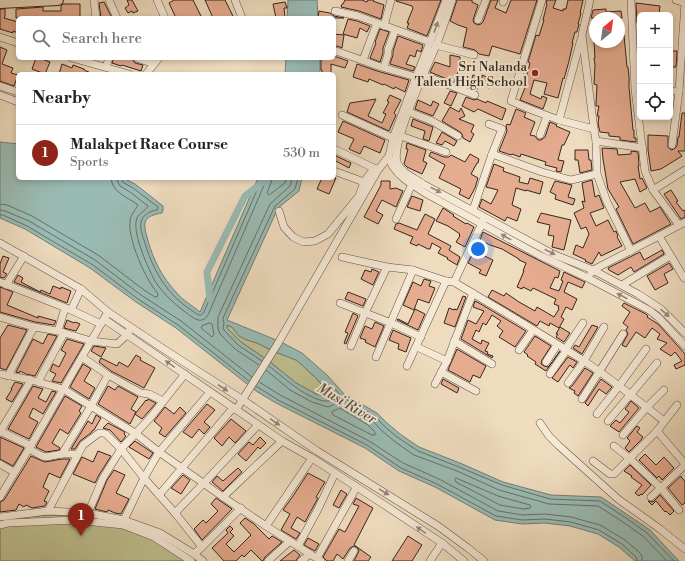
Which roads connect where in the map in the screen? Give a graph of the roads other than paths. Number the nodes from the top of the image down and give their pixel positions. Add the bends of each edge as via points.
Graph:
1 (58, 0) edge
2 (94, 0) edge
3 (108, 0) edge
4 (157, 0) edge
5 (235, 0) edge
6 (391, 0) edge
7 (446, 0) edge
8 (452, 0) edge
9 (486, 0) edge
10 (542, 0) edge
11 (590, 0) edge
12 (632, 0) edge
13 (676, 0) edge
14 (0, 3) edge
15 (685, 3) edge
16 (335, 11) dead end
17 (96, 16) edge
18 (116, 16) edge
19 (165, 16) edge
20 (241, 16) edge
21 (478, 20) dead end
22 (380, 24) junction
23 (395, 30) junction
24 (582, 34) junction
25 (0, 38) edge
26 (16, 42) edge
27 (433, 44) junction
28 (336, 51) dead end
29 (474, 55) dead end
30 (109, 60) edge
31 (143, 60) edge
32 (157, 60) edge
33 (363, 60) junction
34 (93, 61) edge
35 (154, 64) junction
36 (106, 67) junction
37 (384, 67) junction
38 (122, 72) edge
39 (148, 72) edge
40 (419, 76) junction
41 (682, 76) edge
42 (0, 87) edge
43 (637, 90) edge
44 (16, 91) edge
45 (673, 91) edge
46 (678, 91) junction
47 (475, 94) dead end
48 (0, 95) edge
49 (16, 101) edge
50 (409, 112) junction
51 (342, 115) dead end
52 (547, 116) junction
53 (559, 120) junction
54 (640, 120) edge
55 (489, 124) dead end
56 (594, 129) junction
57 (540, 135) dead end
58 (401, 136) junction
59 (458, 136) dead end
60 (393, 138) junction
61 (596, 142) junction
62 (672, 145) dead end
63 (643, 148) junction
64 (336, 151) edge
65 (446, 152) dead end
66 (397, 154) junction
67 (492, 154) junction
68 (389, 156) junction
69 (376, 169) junction
70 (685, 170) edge
71 (336, 172) edge
72 (598, 174) junction
73 (364, 182) junction
74 (412, 184) junction
75 (653, 190) junction
76 (473, 210) junction
77 (279, 211) dead end
78 (396, 219) dead end
79 (484, 220) junction
80 (682, 223) edge
81 (659, 236) junction
82 (0, 242) edge
83 (631, 251) junction
84 (24, 256) junction
85 (670, 256) junction
86 (342, 257) dead end
87 (387, 267) junction
88 (413, 270) junction
89 (593, 270) junction
90 (588, 278) junction
91 (684, 278) dead end
92 (446, 281) junction
93 (454, 282) junction
94 (3, 284) edge
95 (622, 285) junction
96 (81, 289) junction
97 (473, 293) junction
98 (340, 303) dead end
99 (68, 309) junction
100 (108, 312) junction
101 (365, 313) junction
102 (0, 317) edge
103 (102, 322) junction
104 (583, 323) dead end
105 (390, 324) junction
106 (34, 327) junction
107 (604, 327) dead end
108 (132, 328) junction
109 (533, 330) junction
110 (61, 332) junction
111 (685, 333) edge
112 (622, 334) dead end
113 (127, 335) junction
114 (421, 337) junction
115 (91, 341) junction
116 (454, 341) junction
117 (557, 345) junction
118 (351, 346) dead end
119 (685, 346) edge
120 (417, 347) junction
121 (646, 349) dead end
122 (519, 350) dead end
123 (566, 350) junction
124 (376, 356) dead end
125 (82, 358) junction
126 (446, 361) junction
127 (584, 361) junction
128 (546, 362) dead end
129 (657, 363) dead end
130 (492, 364) dead end
131 (407, 366) dead end
132 (441, 372) junction
133 (599, 372) junction
134 (185, 374) junction
135 (550, 374) dead end
136 (108, 375) junction
137 (3, 376) edge
138 (35, 381) junction
139 (568, 383) dead end
140 (435, 384) dead end
141 (620, 386) junction
142 (63, 389) junction
143 (664, 390) dead end
144 (476, 391) dead end
145 (210, 392) junction
146 (630, 395) junction
147 (582, 399) dead end
148 (243, 400) junction
149 (163, 401) junction
150 (677, 405) dead end
151 (91, 406) junction
152 (647, 408) junction
153 (235, 409) junction
154 (597, 414) dead end
155 (608, 421) dead end
156 (664, 421) junction
157 (540, 423) dead end
158 (258, 425) junction
159 (657, 431) junction
160 (0, 432) edge
161 (135, 433) junction
162 (623, 434) dead end
163 (282, 441) junction
164 (614, 446) dead end
165 (30, 448) junction
166 (121, 448) junction
167 (159, 452) junction
168 (62, 454) junction
169 (78, 454) junction
170 (312, 458) junction
171 (629, 458) junction
172 (593, 461) dead end
173 (0, 464) edge
174 (685, 464) edge
175 (182, 468) junction
176 (14, 472) junction
177 (335, 473) junction
178 (144, 478) junction
179 (204, 483) junction
180 (356, 488) junction
181 (661, 488) junction
182 (159, 495) junction
183 (0, 497) edge
184 (223, 497) junction
185 (651, 497) dead end
186 (241, 508) junction
187 (679, 510) dead end
188 (48, 511) junction
189 (88, 513) junction
190 (175, 513) junction
191 (0, 517) edge
192 (124, 520) junction
193 (0, 525) edge
194 (266, 526) junction
195 (290, 541) junction
196 (442, 543) junction
197 (298, 546) junction
198 (202, 547) junction
199 (685, 549) edge
200 (354, 551) dead end
201 (310, 554) junction
202 (193, 557) edge
203 (319, 560) edge
204 (203, 561) edge
205 (268, 561) edge
206 (301, 561) edge
207 (348, 561) edge
208 (430, 561) edge
209 (464, 561) edge
210 (484, 561) edge

1 - 14 highway
2 - 17 street
3 - 18 street
4 - 19 street
5 - 20 street
6 - 22 street
27 -> 7 street
8 - 27 street
9 - 21 street
10 - 52 street via 511,101
11 - 24 street
12 - 43 street
13 - 15 street
15 - 41 street
16 - 22 street
22 - 23 street
22 - 33 street
23 - 27 street
23 - 37 street
24 - 53 street
24 - 56 street
25 - 26 street
27 - 29 street
27 - 40 street
28 - 33 street
30 - 36 street
31 - 35 street
32 - 35 street
33 - 37 street
34 - 36 street
35 - 39 street
36 - 38 street
37 - 40 street
40 - 47 street
40 - 50 street
40 - 60 street
41 - 46 street
42 - 44 street
45 - 46 street
46 - 62 street
48 - 49 street
50 - 58 street
50 - 59 street
51 - 60 street
52 - 53 street
52 - 57 street
53 - 56 street
54 - 63 street
55 - 67 street via 502,129
56 - 61 street
58 - 65 street
58 - 66 street
60 - 68 street
61 - 63 street
61 - 72 street
63 - 75 street via 645,171
64 - 69 street
66 - 68 street
66 -> 76 street via 399,166 407,173
67 - 72 street via 571,180
67 - 76 street
68 - 69 street
68 - 74 street via 394,169
69 - 73 street
69 - 148 street via 315,280
70 - 75 street
71 - 73 street
72 - 83 street via 606,202
73 - 77 street via 359,196 328,234 315,241 303,242 294,237 284,227
74 - 78 street
74 - 79 street via 425,193
75 - 80 street
76 - 79 street
79 -> 89 street via 555,255
90 -> 79 street via 539,255
79 - 93 street
80 - 81 street
81 - 83 street
81 - 85 street
82 - 84 street
83 - 89 street
84 - 94 street
84 - 96 street
85 - 91 street
85 - 95 street
86 - 87 street
87 - 88 street
87 - 101 street
88 - 92 street
88 - 105 street
89 - 90 street
89 - 95 street
119 -> 90 street via 649,310
92 - 93 street
92 - 114 street
93 - 97 street
94 - 99 street
95 -> 111 street via 661,309
96 - 99 street
96 - 100 street
97 - 109 street
97 - 116 street
98 - 101 street
99 - 103 street
99 - 110 street
100 - 103 street
100 - 108 street
101 - 105 street
101 - 118 street
102 - 106 street
103 - 113 street
103 - 115 street
104 - 123 street
105 - 114 street
105 - 124 street
106 - 110 street
106 - 137 street
107 - 127 street
108 - 113 street
108 -> 148 street
109 - 117 street
109 - 122 street
110 - 115 street
110 - 138 street
112 - 133 street
113 - 115 street via 117,344
134 -> 113 street
114 - 120 street
115 - 125 street
116 - 126 street
116 - 130 street
117 - 123 street
117 - 128 street
120 - 126 street
120 - 131 street
121 - 141 street
123 - 127 street
123 - 135 street
125 - 136 street
125 - 142 street
126 - 132 street
127 - 133 street
127 - 139 street
129 - 146 street
132 - 140 street
132 - 144 street
133 - 141 street
133 - 147 street
134 - 145 street
134 - 149 street
136 - 149 street via 140,393 149,394
136 - 151 street
137 - 138 street
138 - 142 street
138 - 160 street
141 - 146 street
141 - 154 street
142 - 151 street
142 - 165 street
143 - 152 street
145 - 153 street
145 - 167 street
146 - 152 street
146 - 155 street
148 - 153 street
148 -> 210 street via 317,451 438,526
149 - 161 street
150 - 156 street
151 - 161 street
151 - 168 street
152 - 156 street
152 - 162 street
153 - 158 street
153 - 175 street
156 - 159 street
157 - 199 street via 558,445 618,499
158 - 163 street
158 - 179 street
159 - 171 street
159 - 174 street
160 - 165 street
161 - 166 street
161 - 167 street
163 - 170 street
163 - 184 street
164 - 171 street
165 - 168 street via 46,457
165 - 176 street
166 - 169 street via 106,434 99,433 83,445
166 - 178 street
166 - 189 street via 103,478
167 - 175 street
167 - 178 street
168 - 169 street
169 - 188 street
170 - 177 street
170 - 194 street
171 - 172 street via 614,474
171 - 181 street
173 - 176 street
174 - 181 street
175 - 179 street
175 - 182 street
176 - 183 street
177 - 180 street
177 - 197 street
178 - 182 street
178 - 192 street
179 - 184 street
179 - 190 street
196 -> 180 street
180 - 203 street
181 - 185 street
181 - 187 street
182 - 190 street
184 - 186 street
186 - 194 street
186 - 198 street
188 - 189 street
188 - 191 street
189 - 192 street
190 - 198 street
192 - 202 street via 160,533
193 - 202 street via 75,520 123,525
194 - 195 street
195 - 197 street
195 - 205 street
196 - 208 street
196 - 209 street
197 - 201 street
198 - 202 street
200 - 207 street
201 - 203 street
201 - 206 street
202 - 204 street

